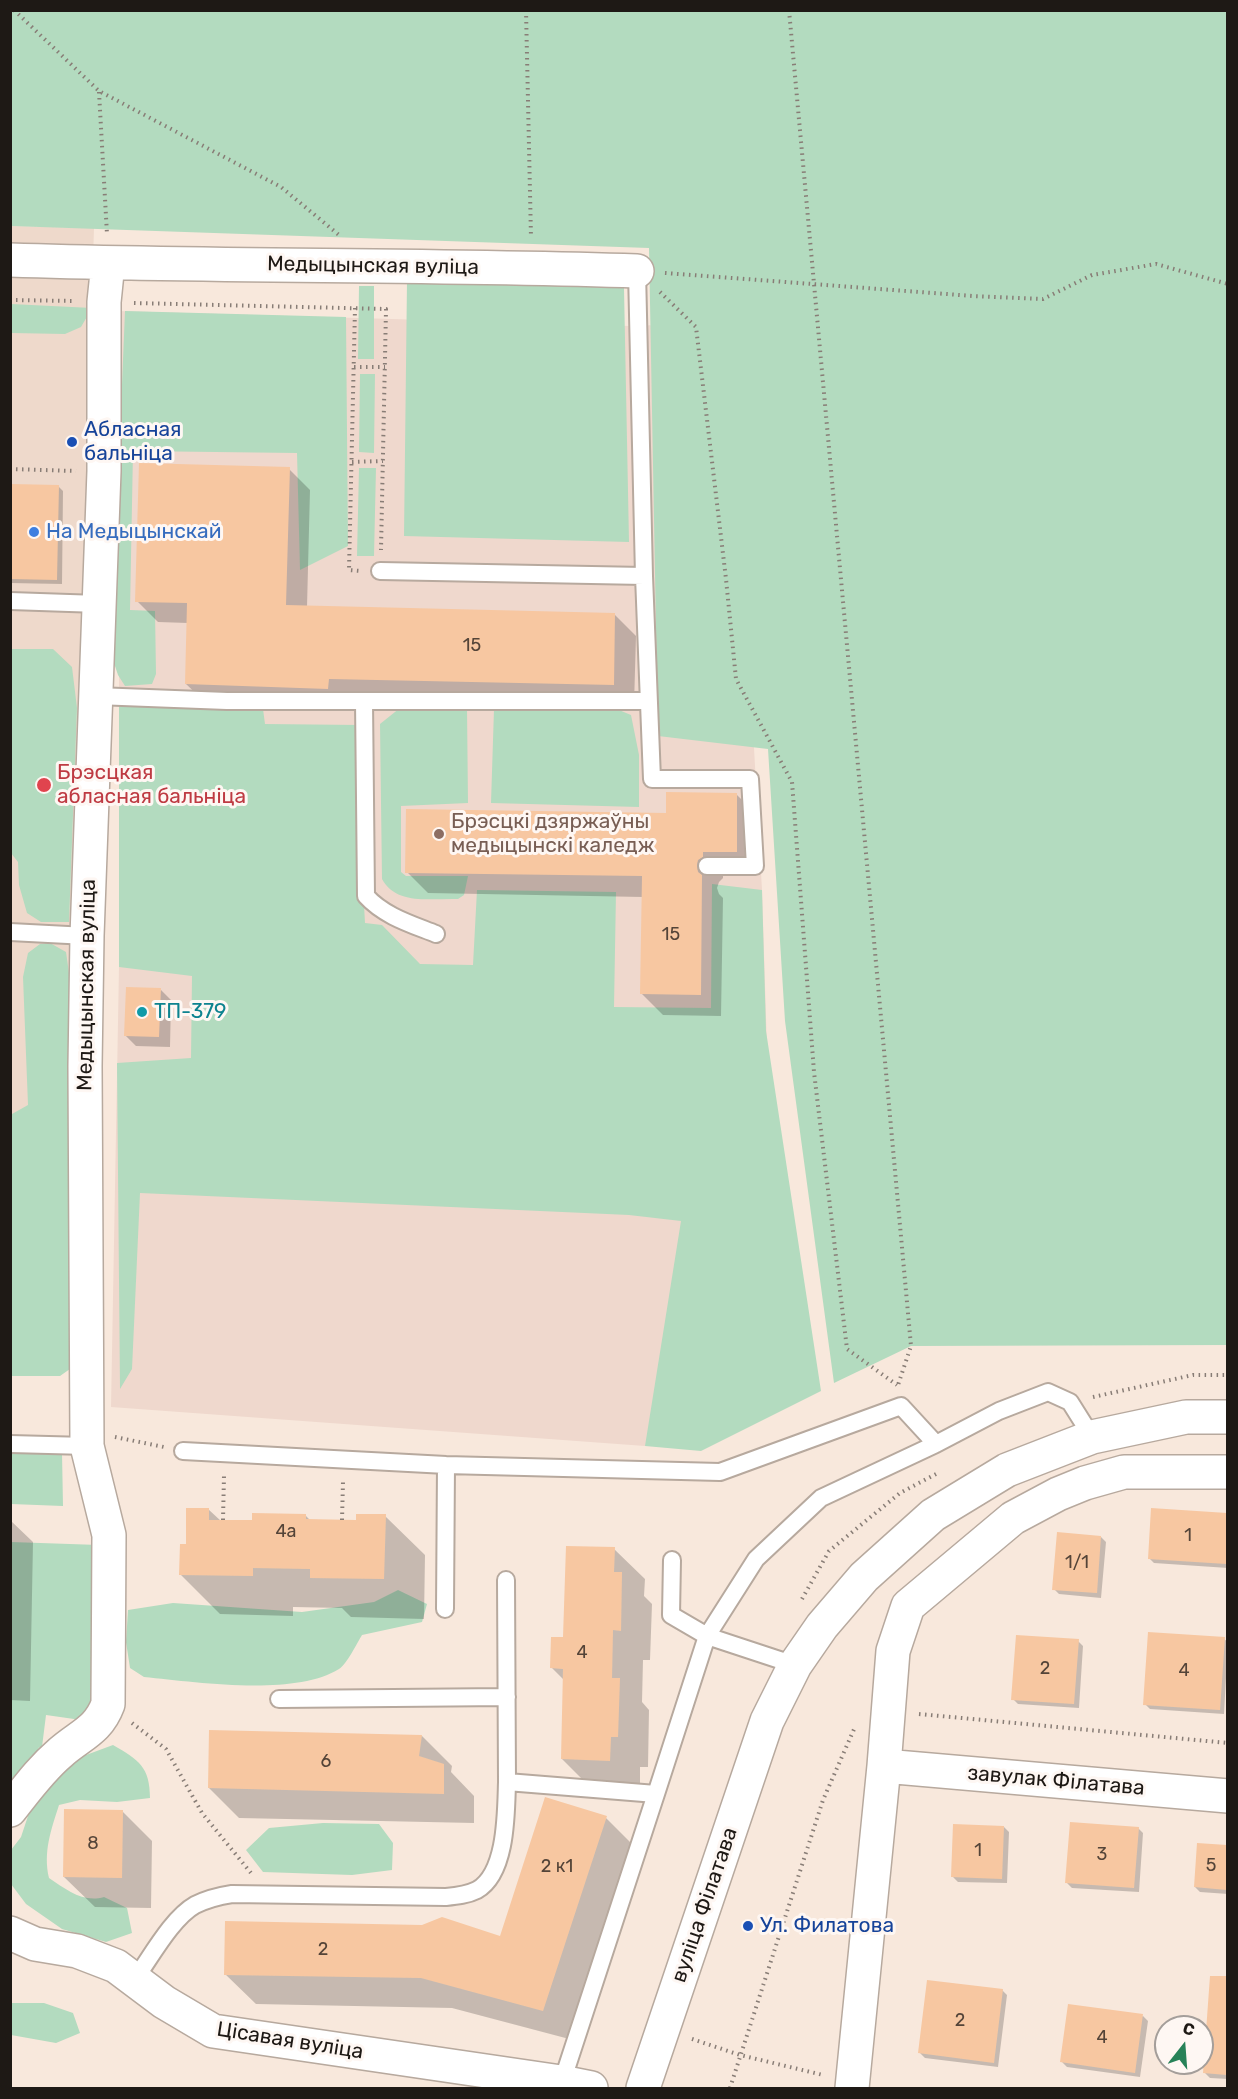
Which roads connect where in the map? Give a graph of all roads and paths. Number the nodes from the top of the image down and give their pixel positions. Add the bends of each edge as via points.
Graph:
1 (14, 10) edge
2 (526, 10) edge
3 (789, 10) edge
4 (99, 92) junction
5 (342, 238) dead end
6 (10, 260) edge
7 (108, 263) junction
8 (531, 268) junction
9 (637, 271) junction
10 (814, 284) junction
11 (1227, 284) edge
12 (10, 300) edge
13 (105, 302) junction
14 (355, 308) junction
15 (354, 367) junction
16 (385, 367) junction
17 (383, 461) junction
18 (352, 462) junction
19 (10, 469) edge
20 (104, 471) junction
21 (380, 571) junction
22 (644, 576) junction
23 (10, 601) edge
24 (99, 604) junction
25 (96, 696) junction
26 (364, 701) junction
27 (648, 701) junction
28 (707, 866) dead end
29 (10, 932) edge
30 (436, 934) dead end
31 (87, 936) junction
32 (1227, 1375) edge
33 (1070, 1402) junction
34 (1227, 1417) edge
35 (1092, 1437) junction
36 (87, 1438) junction
37 (10, 1444) edge
38 (936, 1444) junction
39 (183, 1451) joint
40 (225, 1453) junction
41 (344, 1459) junction
42 (446, 1465) junction
43 (1227, 1472) edge
44 (223, 1520) dead end
45 (342, 1520) dead end
46 (672, 1560) dead end
47 (506, 1580) dead end
48 (445, 1609) dead end
49 (707, 1636) junction
50 (795, 1665) junction
51 (507, 1697) junction
52 (279, 1699) dead end
53 (108, 1704) junction
54 (888, 1712) junction
55 (1227, 1743) edge
56 (898, 1767) junction
57 (507, 1782) junction
58 (656, 1794) junction
59 (1227, 1796) edge
60 (10, 1810) edge
61 (268, 1895) junction
62 (10, 1933) edge
63 (135, 1979) junction
64 (663, 2030) junction
65 (740, 2055) junction
66 (852, 2085) edge
67 (571, 2086) edge
68 (644, 2088) edge
69 (730, 2088) edge

1 - 4 path
2 - 8 path
3 - 10 path
4 - 5 path via 281,187
4 - 7 path
6 - 7 street, Медыцынская вуліца
7 - 8 street, Медыцынская вуліца
7 - 13 street, Медыцынская вуліца
8 - 9 street, Медыцынская вуліца
9 - 10 path
9 - 10 path via 696,327 736,680 792,782 814,1072 847,1349 898,1386 910,1346
9 - 22 lane
10 - 11 path via 1043,299 1092,275 1156,264
12 - 13 path
13 - 14 path
13 - 20 street, Медыцынская вуліца
14 - 15 path
14 - 16 path via 386,309
15 - 16 path
15 - 18 path
16 - 17 path
17 - 18 path
17 - 21 path
18 - 21 path via 349,570
19 - 20 path
20 - 24 street, Медыцынская вуліца
21 - 22 lane
22 - 27 lane
23 - 24 lane
24 - 25 street, Медыцынская вуліца
25 - 26 lane
25 - 31 street, Медыцынская вуліца
26 - 27 lane
26 - 30 lane via 366,896 397,919
27 - 28 lane via 652,779 750,778 754,866
29 - 31 lane
31 - 36 street, Медыцынская вуліца
32 - 33 path via 1193,1376
33 - 35 lane
33 - 38 lane via 1048,1392 999,1411
34 - 35 street, вуліца Філатава via 1186,1417
35 - 50 street, вуліца Філатава via 1007,1470 933,1515 864,1577
36 - 37 lane
36 - 39 path
36 - 53 street, Медыцынская вуліца via 109,1535
38 - 42 lane via 901,1407 720,1472
38 - 49 lane via 821,1498 756,1559
39 - 40 lane
40 - 41 lane
40 - 44 path
41 - 42 lane
41 - 45 path
42 - 48 lane
43 - 54 street via 1124,1472 1058,1494 1013,1518 908,1606 893,1651
46 - 49 lane via 671,1615
47 - 51 lane
49 - 50 lane
49 - 58 lane
50 - 64 street, вуліца Філатава via 767,1721
51 - 52 lane
51 - 57 lane
53 - 60 street via 102,1719 52,1760
53 - 61 path via 166,1749 202,1813
54 - 56 street
54 - 65 path via 862,1712 823,1800
55 - 56 path via 917,1713
56 - 59 street, завулак Філатава
56 - 66 street
57 - 58 lane
57 - 61 lane via 506,1814 496,1866 489,1880 478,1889 463,1896 446,1897
58 - 67 lane
61 - 63 lane via 232,1894 194,1906 177,1920
62 - 63 street, Цісавая вуліца via 35,1944 95,1957
63 - 67 street, Цісавая вуліца via 164,2002 213,2031
64 - 65 path
64 - 68 street, вуліца Філатава
65 - 66 path
65 - 69 path

